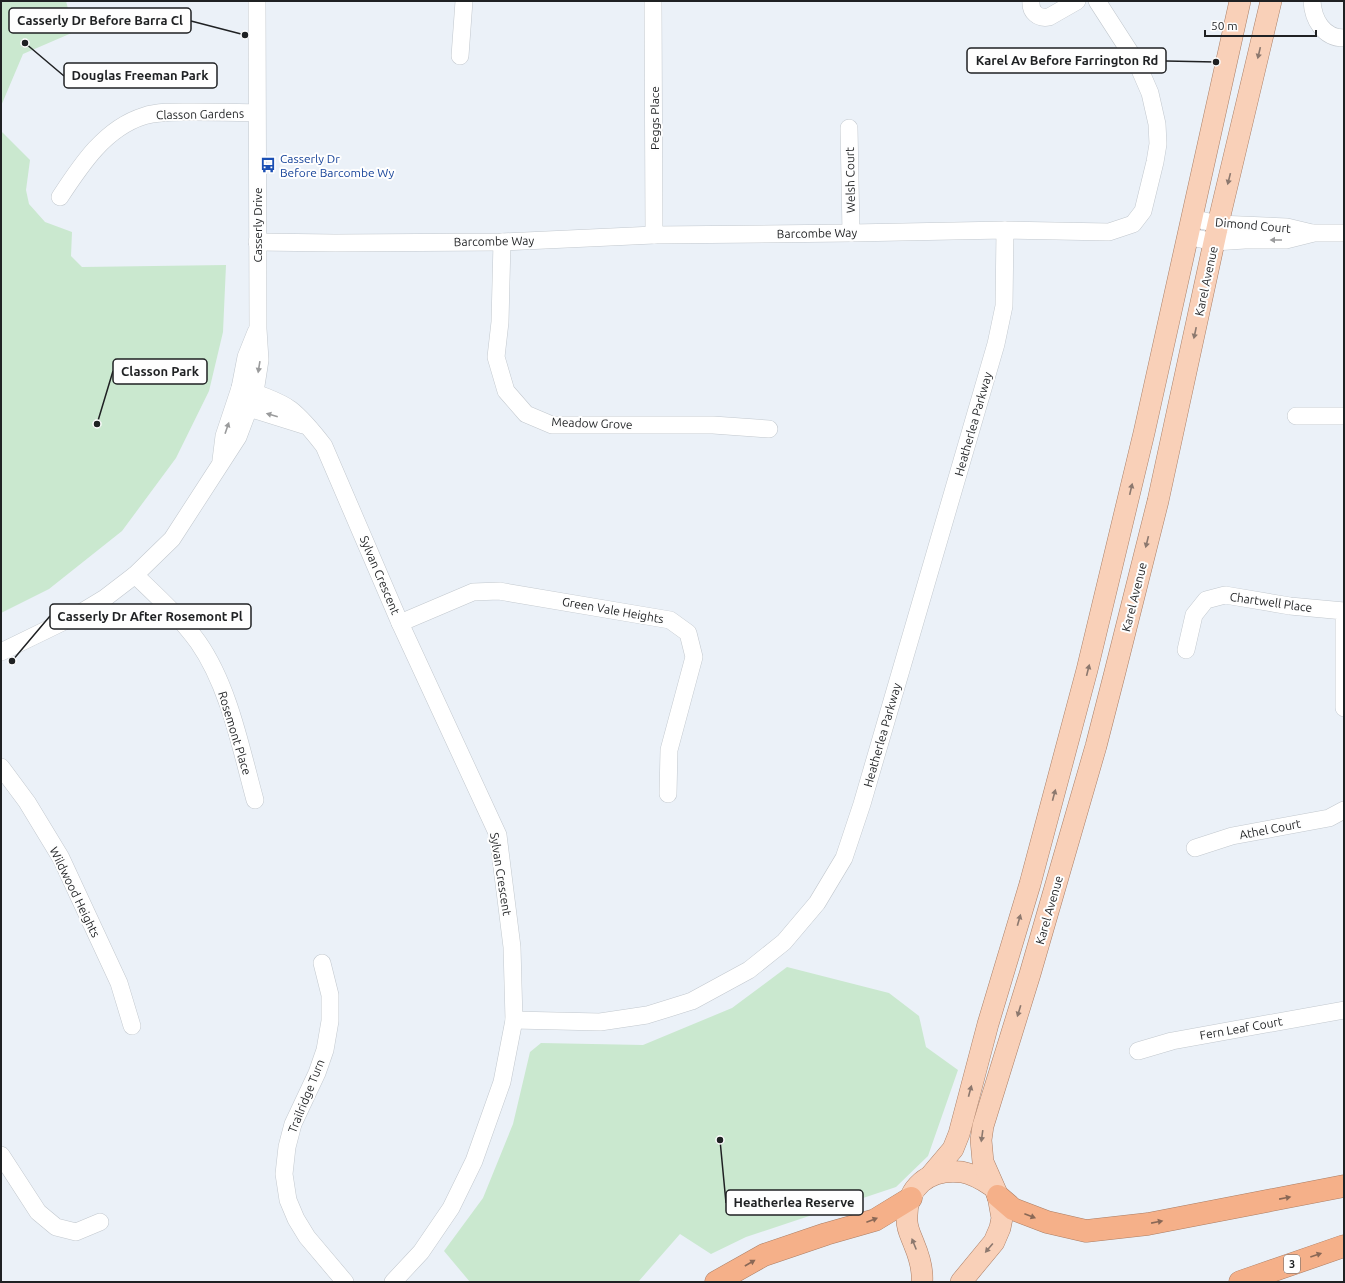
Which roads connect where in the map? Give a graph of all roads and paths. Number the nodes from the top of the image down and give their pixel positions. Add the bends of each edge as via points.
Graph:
1 (256, 1) edge
2 (464, 1) edge
3 (653, 1) edge
4 (1032, 1) edge
5 (1077, 1) edge
6 (1097, 1) edge
7 (1240, 1) edge
8 (1271, 1) edge
9 (1312, 1) edge
10 (1344, 38) edge
11 (460, 56) dead end
12 (256, 112) junction
13 (850, 128) dead end
14 (60, 197) dead end
15 (1189, 227) junction
16 (1006, 230) junction
17 (850, 233) junction
18 (1216, 233) junction
19 (1344, 233) edge
20 (654, 235) junction
21 (257, 242) junction
22 (502, 242) junction
23 (245, 398) junction
24 (1296, 416) dead end
25 (1344, 416) edge
26 (1175, 422) junction
27 (769, 429) dead end
28 (1125, 513) junction
29 (135, 575) junction
30 (1344, 611) edge
31 (400, 623) junction
32 (1186, 650) dead end
33 (1, 652) edge
34 (1344, 708) edge
35 (1, 767) edge
36 (668, 794) dead end
37 (255, 800) dead end
38 (1344, 810) edge
39 (1196, 848) dead end
40 (322, 963) dead end
41 (1344, 1010) edge
42 (514, 1020) junction
43 (132, 1026) dead end
44 (1138, 1050) dead end
45 (1, 1155) edge
46 (931, 1175) junction
47 (1344, 1186) edge
48 (995, 1191) junction
49 (911, 1198) junction
50 (100, 1222) dead end
51 (1344, 1246) edge
52 (346, 1282) edge
53 (393, 1282) edge
54 (716, 1282) edge
55 (922, 1282) edge
56 (961, 1282) edge
57 (1240, 1282) edge

1 - 12 street, Casserly Drive
2 - 11 street
3 - 20 street, Peggs Place
4 - 5 street via 1034,12 1045,18
6 - 16 street, Barcombe Way via 1137,63 1152,101 1158,144 1143,211 1133,224 1109,232
7 - 15 main road
8 -> 18 main road, Karel Avenue
9 - 10 street via 1312,10 1320,28
12 - 14 street, Classon Gardens via 164,112 143,116 126,124 96,147
12 - 21 street, Casserly Drive
13 - 17 street, Welsh Court
15 - 18 street, Dimond Court
28 -> 15 main road
16 - 17 street, Barcombe Way
16 - 42 street, Heatherlea Parkway via 1004,306 996,344 862,804 844,858 817,903 784,942 749,970 692,1001 647,1015 600,1022
17 - 20 street, Barcombe Way
18 - 19 street, Dimond Court via 1287,227 1314,234
18 -> 26 main road, Karel Avenue
20 - 22 street, Barcombe Way
21 - 22 street, Barcombe Way
21 - 23 street, Casserly Drive via 258,329 246,357
22 - 27 street, Meadow Grove via 500,322 496,357 506,391 526,414 552,425 712,425
23 - 29 street, Casserly Drive via 224,436 220,466 172,539
23 - 31 street, Sylvan Crescent via 309,427 324,446
24 - 25 street
26 - 28 main road via 1159,445 1141,515 1130,518
26 -> 48 main road, Karel Avenue via 1158,501 1096,746 983,1126 980,1140 983,1162
46 -> 28 main road via 953,1149 959,1134 1088,670
29 - 33 street, Casserly Drive via 77,615
29 - 37 street, Rosemont Place via 183,624 208,658 226,699
30 - 32 street, Chartwell Place via 1290,606 1225,595 1206,600 1194,615
30 - 34 street
31 - 36 street, Green Vale Heights via 473,592 499,591 670,620 688,632 694,657 669,750
31 - 42 street, Sylvan Crescent via 498,834 512,947
35 - 43 street, Wildwood Heights via 27,802 61,858 119,983
38 - 39 street, Athel Court via 1329,818 1232,836
40 - 52 street, Trailridge Turn via 330,995 330,1022 317,1073 293,1124 284,1174 288,1200 296,1219 307,1238
41 - 44 street, Fern Leaf Court
42 - 53 street, Sylvan Crescent via 502,1082 474,1161 451,1208 421,1252
45 - 50 street via 38,1212 56,1227 76,1232
46 - 48 main road via 963,1172 978,1178
46 - 49 main road via 917,1185
48 -> 47 highway via 1013,1209 1047,1222 1086,1231 1148,1224
48 -> 56 main road, Karel Avenue via 1002,1218 997,1235
54 -> 49 highway via 764,1255 875,1220
55 -> 49 main road via 923,1272 919,1257 908,1231
57 -> 51 highway, 3

